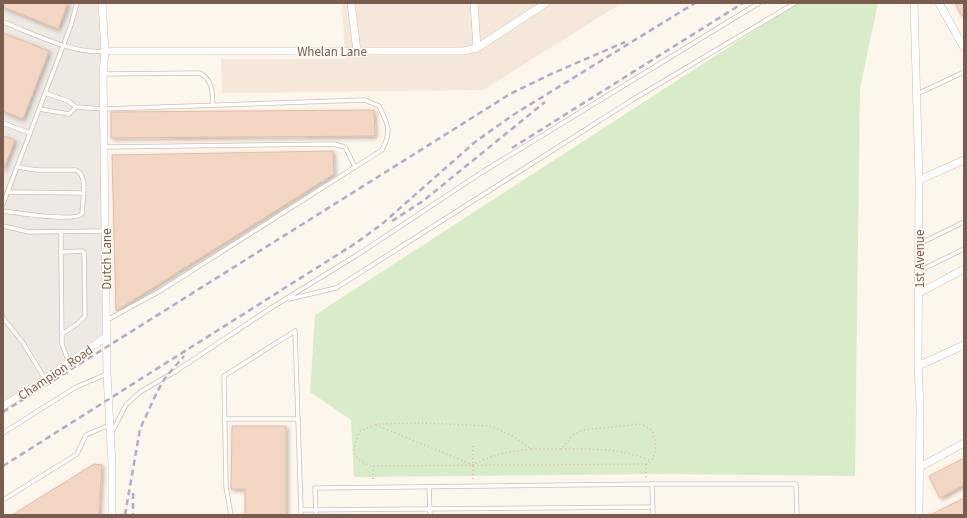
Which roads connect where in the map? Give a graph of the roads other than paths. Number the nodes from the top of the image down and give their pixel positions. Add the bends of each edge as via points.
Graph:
1 (77, 3) edge
2 (102, 3) edge
3 (351, 3) edge
4 (474, 3) edge
5 (546, 3) edge
6 (759, 3) edge
7 (795, 3) edge
8 (914, 3) edge
9 (939, 3) edge
10 (3, 22) edge
11 (64, 45) junction
12 (477, 48) junction
13 (964, 48) edge
14 (105, 50) junction
15 (357, 51) junction
16 (964, 72) edge
17 (103, 74) junction
18 (45, 93) junction
19 (916, 94) junction
20 (213, 105) junction
21 (76, 107) junction
22 (39, 109) junction
23 (104, 109) junction
24 (3, 123) edge
25 (30, 133) junction
26 (105, 147) junction
27 (964, 160) edge
28 (18, 167) junction
29 (355, 167) junction
30 (919, 180) junction
31 (8, 192) junction
32 (83, 193) junction
33 (3, 204) edge
34 (3, 211) edge
35 (964, 222) edge
36 (3, 226) edge
37 (105, 231) junction
38 (61, 232) junction
39 (919, 244) junction
40 (964, 249) edge
41 (61, 252) junction
42 (964, 269) edge
43 (919, 271) junction
44 (919, 293) junction
45 (284, 300) junction
46 (3, 318) edge
47 (106, 320) junction
48 (62, 334) junction
49 (106, 337) junction
50 (964, 345) edge
51 (69, 363) junction
52 (918, 366) junction
53 (107, 374) junction
54 (45, 379) junction
55 (3, 406) edge
56 (225, 419) junction
57 (298, 419) junction
58 (109, 425) junction
59 (3, 433) edge
60 (110, 436) junction
61 (964, 443) edge
62 (920, 467) junction
63 (652, 484) junction
64 (429, 487) junction
65 (3, 500) edge
66 (653, 507) junction
67 (430, 509) junction
68 (301, 510) junction
69 (316, 513) edge
70 (112, 515) edge
71 (231, 515) edge
72 (301, 515) edge
73 (430, 515) edge
74 (653, 515) edge
75 (797, 515) edge
76 (919, 515) edge

1 - 11 lane
2 - 14 street, Dutch Lane
3 - 15 street
4 - 12 street
5 - 12 street, Whelan Lane
6 - 45 lane via 484,171
7 - 45 lane via 632,100 336,288
8 - 19 street, 1st Avenue
9 - 13 street
10 - 11 lane
11 - 14 lane via 93,52
11 - 18 lane
12 - 15 street, Whelan Lane via 463,51
14 - 15 street, Whelan Lane
14 - 17 street, Dutch Lane
16 - 19 lane
17 - 20 lane via 200,73 212,84
17 - 23 street, Dutch Lane
18 - 21 lane via 68,101
18 - 22 lane
19 - 30 street, 1st Avenue
20 - 23 lane
20 - 29 lane via 365,100 379,106 388,124 386,142 382,150
21 - 22 lane via 69,114
21 - 23 lane
22 - 25 lane
23 - 26 street, Dutch Lane
24 - 25 lane
25 - 28 lane
26 - 29 lane via 334,144 345,147
26 - 37 street, Dutch Lane
27 - 30 street
28 - 31 lane
28 - 32 lane via 37,170 76,170 81,172 84,178
29 - 47 lane via 160,290
30 - 39 street, 1st Avenue
31 - 32 lane
31 - 33 lane
32 - 34 lane via 82,214 79,217 36,216
35 - 39 lane
36 - 38 lane via 29,232
37 - 38 lane
37 - 47 street, Dutch Lane
38 - 41 lane
39 - 43 street, 1st Avenue
40 - 43 lane
41 - 48 lane
41 - 48 lane via 84,252 85,316
42 - 44 street
43 - 44 street, 1st Avenue
44 - 52 street, 1st Avenue
45 - 60 lane via 140,392 126,405
46 - 54 lane
47 - 49 street, Dutch Lane
48 - 51 lane via 62,344
49 - 51 street, Champion Road
49 - 53 street, Dutch Lane
50 - 52 street
51 - 54 street, Champion Road
52 - 62 street, 1st Avenue
53 - 58 street, Dutch Lane
53 - 59 lane via 76,387
54 - 55 street, Champion Road
56 - 57 lane
56 - 57 lane via 224,376 295,331
56 - 71 lane via 226,488
57 - 68 lane
58 - 60 street, Dutch Lane
58 - 65 lane via 86,435 77,454
60 - 70 street, Dutch Lane
61 - 62 street
62 - 76 street, 1st Avenue
63 - 64 lane
63 - 66 lane
63 - 75 lane via 796,484
64 - 67 lane
64 - 69 lane via 315,488
66 - 67 lane
66 - 74 lane
67 - 69 lane
67 - 73 lane
68 - 69 lane
68 - 72 lane

